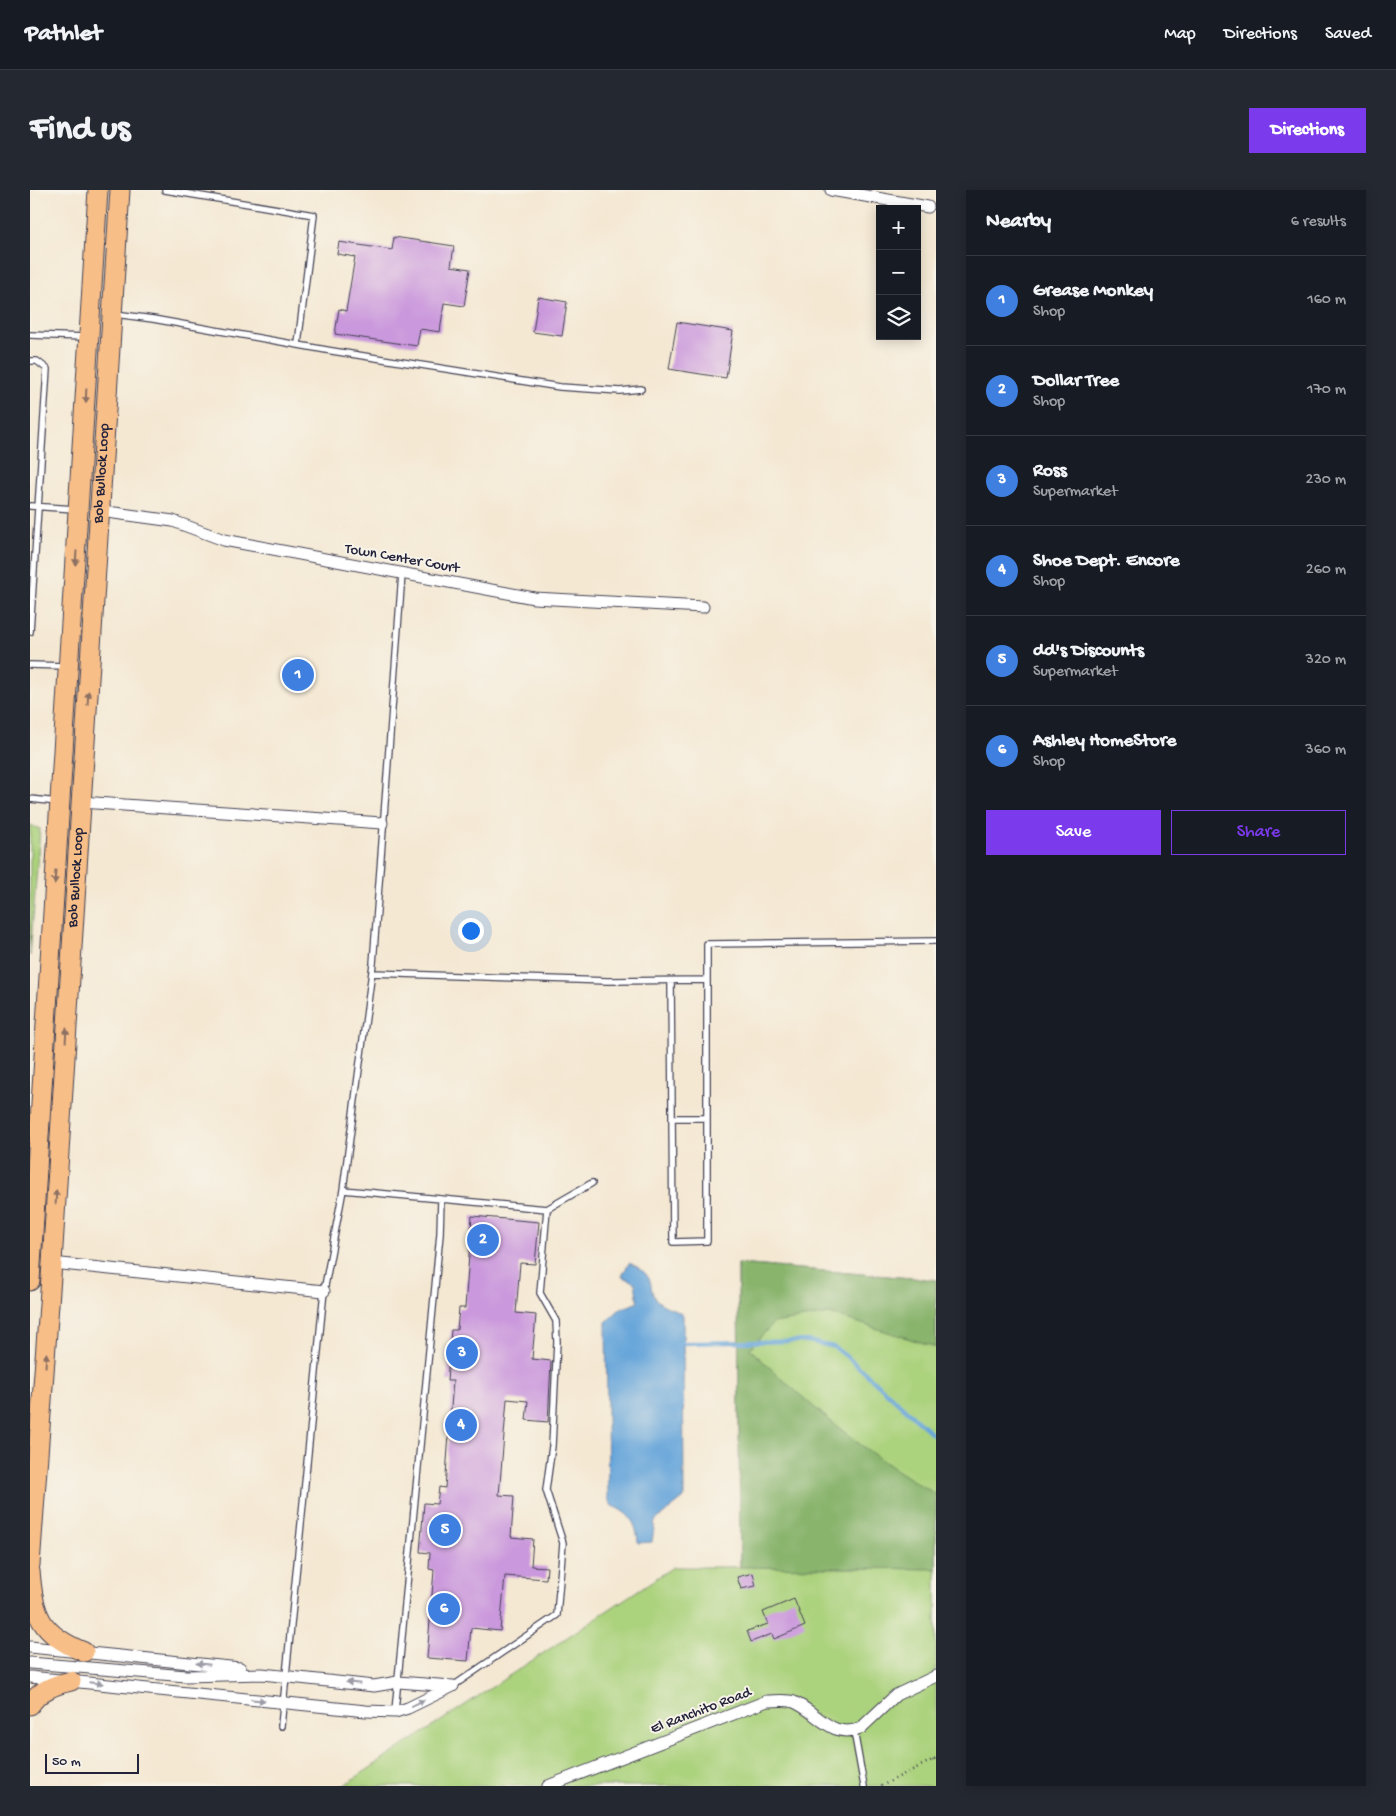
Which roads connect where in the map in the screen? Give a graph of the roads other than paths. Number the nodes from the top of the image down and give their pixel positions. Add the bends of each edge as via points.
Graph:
1 (98, 190) edge
2 (110, 190) edge
3 (120, 190) edge
4 (165, 190) edge
5 (831, 190) edge
6 (928, 206) dead end
7 (112, 314) junction
8 (30, 335) edge
9 (90, 338) junction
10 (298, 344) junction
11 (30, 361) edge
12 (641, 388) dead end
13 (105, 428) junction
14 (30, 506) edge
15 (38, 507) junction
16 (79, 509) junction
17 (100, 511) junction
18 (402, 574) junction
19 (703, 607) dead end
20 (30, 632) edge
21 (30, 664) edge
22 (69, 666) junction
23 (67, 700) junction
24 (30, 799) edge
25 (81, 802) junction
26 (60, 803) junction
27 (382, 823) junction
28 (73, 918) junction
29 (936, 941) edge
30 (372, 973) junction
31 (707, 980) junction
32 (671, 981) junction
33 (672, 1118) junction
34 (706, 1118) junction
35 (592, 1183) dead end
36 (343, 1190) junction
37 (441, 1199) junction
38 (547, 1209) junction
39 (52, 1263) junction
40 (30, 1281) edge
41 (324, 1291) junction
42 (30, 1565) edge
43 (30, 1571) edge
44 (30, 1647) edge
45 (84, 1652) junction
46 (30, 1663) edge
47 (286, 1676) junction
48 (936, 1676) edge
49 (30, 1677) edge
50 (71, 1681) junction
51 (398, 1682) junction
52 (454, 1686) junction
53 (283, 1702) junction
54 (30, 1705) edge
55 (395, 1712) junction
56 (281, 1726) dead end
57 (854, 1731) junction
58 (548, 1786) edge
59 (864, 1786) edge

1 - 9 highway, Bob Bullock Loop
2 - 13 highway via 100,338
3 - 7 highway, Bob Bullock Loop
4 - 10 lane via 314,215
5 - 6 street
7 - 10 lane
7 - 13 highway, Bob Bullock Loop
8 - 9 lane
9 -> 16 highway, Bob Bullock Loop
10 - 12 lane via 560,387 620,391
11 - 15 lane via 38,361 48,369
13 - 17 highway, Bob Bullock Loop
14 - 15 lane
15 - 16 lane
15 - 20 lane
16 -> 22 highway, Bob Bullock Loop
17 - 18 street, Town Center Court via 173,520 224,540
25 -> 17 highway, Bob Bullock Loop
18 - 19 street, Town Center Court via 534,598
18 - 27 lane
21 - 22 lane
22 - 23 highway, Bob Bullock Loop
23 - 25 highway via 74,728 72,786
23 - 26 highway, Bob Bullock Loop
24 - 26 lane
25 - 27 street
25 - 28 highway, Bob Bullock Loop
26 - 28 highway via 69,816
26 -> 40 highway, Bob Bullock Loop
27 - 30 lane
39 -> 28 highway, Bob Bullock Loop
29 - 31 lane via 707,944
30 - 32 lane
30 - 36 lane
31 - 32 lane
31 - 34 lane
32 - 33 lane
33 - 34 lane
33 - 34 lane via 673,1242 707,1241
35 - 38 lane
36 - 37 lane
36 - 41 lane
37 - 38 lane
37 - 51 lane
38 - 52 lane via 540,1293 556,1321 552,1446 546,1490 563,1542 557,1614
39 - 41 street
42 -> 39 highway, Bob Bullock Loop
41 - 47 lane
43 - 45 highway via 36,1611 43,1624 62,1643
44 - 45 street
47 -> 45 street
46 - 47 street via 186,1676
51 -> 47 street via 374,1686
47 - 53 lane
48 - 57 street via 896,1696
49 - 50 street
50 -> 53 street
50 - 54 highway via 55,1684
51 - 52 street
51 - 55 lane
55 -> 52 street
53 - 55 street
53 - 56 lane
57 - 58 street, El Ranchito Road via 831,1728 793,1702 767,1702
57 - 59 lane

